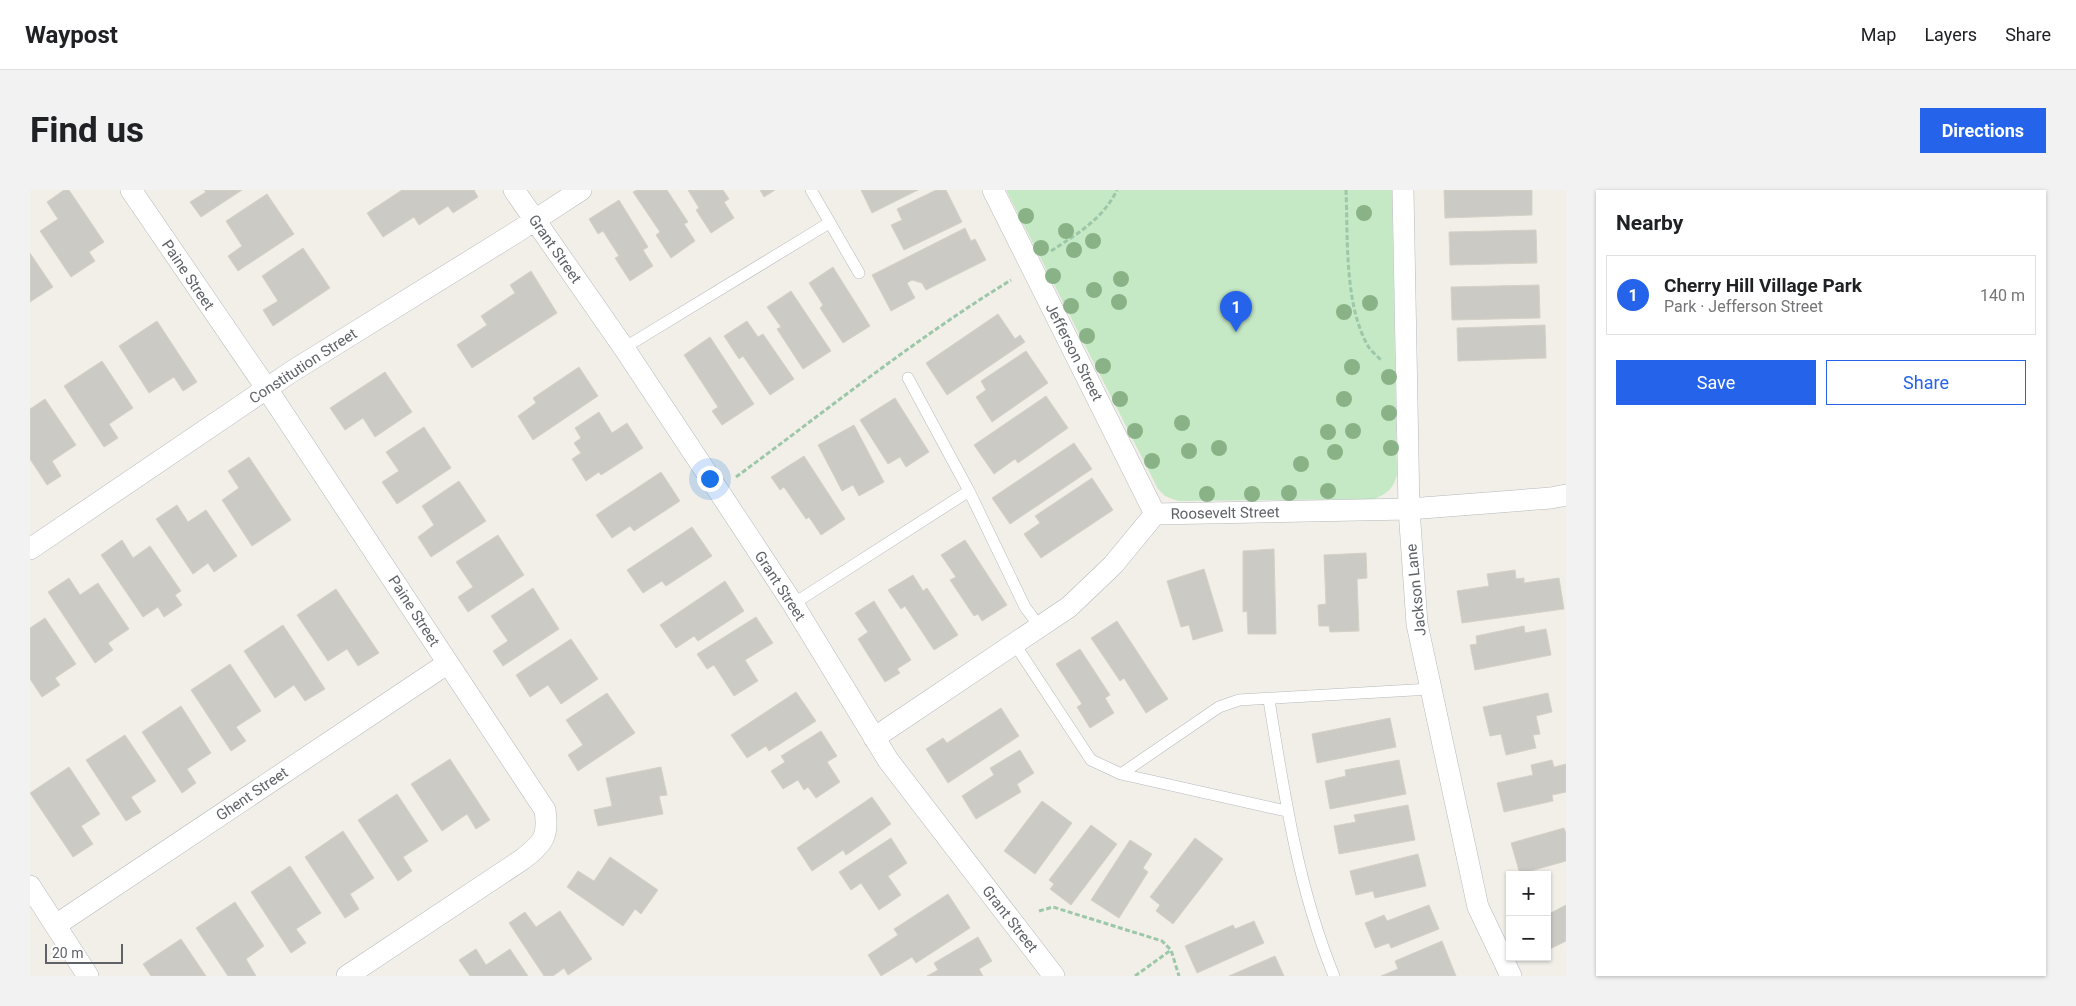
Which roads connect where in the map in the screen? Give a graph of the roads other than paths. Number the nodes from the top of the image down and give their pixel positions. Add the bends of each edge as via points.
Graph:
1 (131, 190) edge
2 (514, 190) edge
3 (581, 190) edge
4 (811, 190) edge
5 (993, 190) edge
6 (1403, 190) edge
7 (534, 220) junction
8 (829, 223) junction
9 (858, 273) dead end
10 (624, 348) junction
11 (908, 378) dead end
12 (267, 389) junction
13 (969, 491) junction
14 (1566, 495) edge
15 (1409, 509) junction
16 (1155, 514) junction
17 (30, 549) edge
18 (793, 604) junction
19 (1039, 626) junction
20 (1014, 643) junction
21 (448, 663) junction
22 (1431, 689) junction
23 (1269, 700) junction
24 (874, 738) junction
25 (1121, 774) junction
26 (1286, 811) junction
27 (30, 886) edge
28 (56, 925) junction
29 (88, 976) edge
30 (347, 976) edge
31 (1054, 976) edge
32 (1334, 976) edge
33 (1511, 976) edge

1 - 12 street, Paine Street
2 - 7 street, Grant Street
3 - 7 street, Constitution Street
4 - 8 lane
5 - 16 street, Jefferson Street
6 - 15 street, Jackson Lane
7 - 10 street, Grant Street
7 - 12 street, Constitution Street
8 - 9 lane
8 - 10 lane
10 - 18 street, Grant Street
11 - 13 lane
12 - 17 street, Constitution Street
12 - 21 street, Paine Street
13 - 18 lane
13 - 19 lane via 1026,607
14 - 15 street, Roosevelt Street
15 - 16 street, Roosevelt Street
15 - 22 street, Jackson Lane via 1417,624
16 - 19 street, Roosevelt Street via 1113,565 1069,606
18 - 24 street, Grant Street
19 - 20 street, Roosevelt Street
20 - 24 street, Roosevelt Street
20 - 25 lane via 1091,760
21 - 28 street, Ghent Street
21 - 30 street, Paine Street via 545,810 547,827 538,846 523,859
22 - 23 lane
22 - 33 street, Jackson Lane via 1478,907
23 - 25 lane via 1239,700 1219,706
23 - 26 lane
24 - 31 street, Grant Street
25 - 26 lane
26 - 32 lane via 1319,939
27 - 28 street
28 - 29 street

